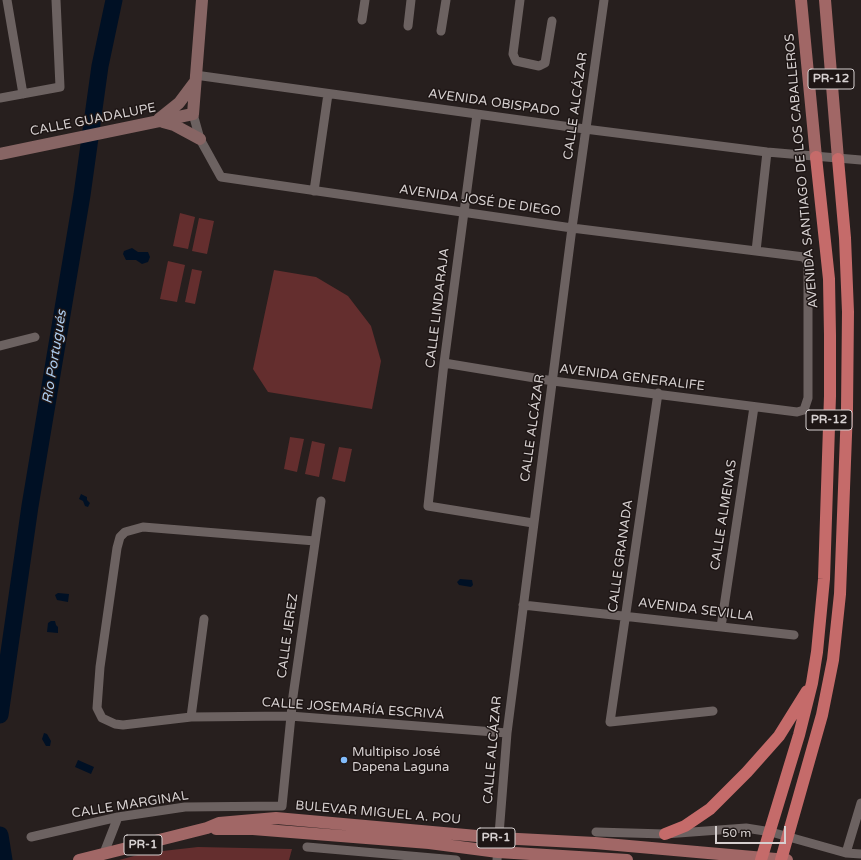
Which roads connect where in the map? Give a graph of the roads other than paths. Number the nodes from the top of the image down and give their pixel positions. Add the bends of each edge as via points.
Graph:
1 (7, 0) edge
2 (56, 0) edge
3 (202, 0) edge
4 (365, 0) edge
5 (411, 0) edge
6 (446, 0) edge
7 (520, 0) edge
8 (604, 0) edge
9 (801, 0) edge
10 (825, 0) edge
11 (362, 20) dead end
12 (552, 21) dead end
13 (408, 26) dead end
14 (441, 31) dead end
15 (194, 79) junction
16 (23, 94) junction
17 (328, 94) junction
18 (0, 98) edge
19 (193, 114) junction
20 (477, 114) junction
21 (155, 122) junction
22 (585, 129) junction
23 (200, 139) junction
24 (767, 152) junction
25 (0, 154) edge
26 (816, 158) junction
27 (838, 159) junction
28 (861, 160) edge
29 (314, 191) junction
30 (463, 211) junction
31 (572, 228) junction
32 (756, 251) junction
33 (35, 337) dead end
34 (0, 346) edge
35 (444, 363) junction
36 (553, 381) junction
37 (658, 393) junction
38 (808, 398) joint
39 (754, 407) junction
40 (321, 501) dead end
41 (533, 523) junction
42 (315, 541) junction
43 (523, 605) junction
44 (626, 616) junction
45 (204, 619) dead end
46 (721, 627) junction
47 (794, 635) dead end
48 (812, 683) junction
49 (713, 711) dead end
50 (290, 716) junction
51 (191, 717) junction
52 (507, 733) junction
53 (861, 803) edge
54 (282, 806) joint
55 (118, 817) junction
56 (207, 828) junction
57 (596, 832) dead end
58 (665, 834) junction
59 (31, 837) dead end
60 (499, 838) junction
61 (307, 848) dead end
62 (846, 853) junction
63 (104, 854) junction
64 (861, 854) edge
65 (498, 856) edge
66 (426, 858) edge
67 (79, 860) edge
68 (456, 860) edge
69 (627, 860) edge
70 (761, 860) edge
71 (781, 860) edge
72 (787, 860) edge

1 - 16 street
2 - 16 street via 60,87
3 - 15 street
4 - 11 street
5 - 13 street
6 - 14 street
7 - 12 street via 513,54 516,61 538,66 545,63
8 - 22 street, CALLE ALCÁZAR
9 - 26 main road, AVENIDA SANTIAGO DE LOS CABALLEROS / PR-12
10 - 27 main road, PR-12
15 - 17 street, AVENIDA OBISPADO
15 - 19 street
15 - 21 street via 179,103
16 - 18 street
17 - 20 street, AVENIDA OBISPADO
17 - 29 street
19 - 21 street, CALLE GUADALUPE
19 - 23 street, AVENIDA JOSÉ DE DIEGO
20 - 22 street, AVENIDA OBISPADO
20 - 30 street, CALLE LINDARAJA
21 - 23 street via 174,125
21 - 25 street, CALLE GUADALUPE
22 - 24 street, AVENIDA OBISPADO
22 - 31 street, CALLE ALCÁZAR
23 - 29 street, AVENIDA JOSÉ DE DIEGO via 221,177
24 - 26 street, AVENIDA OBISPADO
24 - 32 street
26 - 27 street, AVENIDA OBISPADO
26 - 48 highway, AVENIDA SANTIAGO DE LOS CABALLEROS / PR-12 via 829,279 830,396 824,579
27 - 28 street, AVENIDA OBISPADO
27 - 71 highway, PR-12 via 848,312 840,594 833,660 824,708
29 - 30 street, AVENIDA JOSÉ DE DIEGO
30 - 31 street, AVENIDA JOSÉ DE DIEGO
30 - 35 street, CALLE LINDARAJA
31 - 32 street, AVENIDA JOSÉ DE DIEGO
31 - 36 street, CALLE ALCÁZAR
32 - 38 street, AVENIDA JOSÉ DE DIEGO via 804,257 808,263
33 - 34 street
35 - 36 street, AVENIDA GENERALIFE
35 - 41 street, CALLE LINDARAJA via 428,506
36 - 37 street, AVENIDA GENERALIFE
36 - 41 street, CALLE ALCÁZAR
37 - 39 street, AVENIDA GENERALIFE
37 - 44 street, CALLE GRANADA
38 - 39 street, AVENIDA GENERALIFE via 804,410 797,412
39 - 46 street, CALLE ALMENAS
40 - 42 street, CALLE JEREZ
41 - 43 street, CALLE ALCÁZAR
42 - 50 street, CALLE JEREZ
42 - 51 street, CALLE JOSEMARÍA ESCRIVÁ via 143,527 130,529 120,537 116,548 105,627 97,692 98,711 106,720 123,725
43 - 44 street, AVENIDA SEVILLA
43 - 52 street, CALLE ALCÁZAR
44 - 46 street, AVENIDA SEVILLA
44 - 49 street, CALLE GRANADA via 610,722
45 - 51 street
46 - 47 street, AVENIDA SEVILLA
48 - 58 highway via 787,724 763,755 710,809 685,826
48 - 70 highway, AVENIDA SANTIAGO DE LOS CABALLEROS / PR-12
50 - 51 street, CALLE JOSEMARÍA ESCRIVÁ
50 - 52 street, CALLE JOSEMARÍA ESCRIVÁ
50 - 54 street, CALLE JEREZ
52 - 60 street, CALLE ALCÁZAR
53 - 62 street
54 - 55 street, CALLE MARGINAL via 185,807
55 - 59 street, CALLE MARGINAL
55 - 63 street
56 - 60 main road, BULEVAR MIGUEL A. POU / PR-1 via 229,821 276,818
56 - 63 main road, BULEVAR MIGUEL A. POU / PR-1
56 - 65 main road, BULEVAR MIGUEL A. POU / PR-1 via 429,843
57 - 58 street
58 - 62 street via 746,828 771,832
60 - 65 street, CALLE ALCÁZAR
60 - 72 main road, BULEVAR MIGUEL A. POU / PR-1 via 595,843
61 - 66 street
62 - 64 street
63 - 67 main road, BULEVAR MIGUEL A. POU / PR-1
65 - 69 main road, BULEVAR MIGUEL A. POU / PR-1
66 - 68 street

